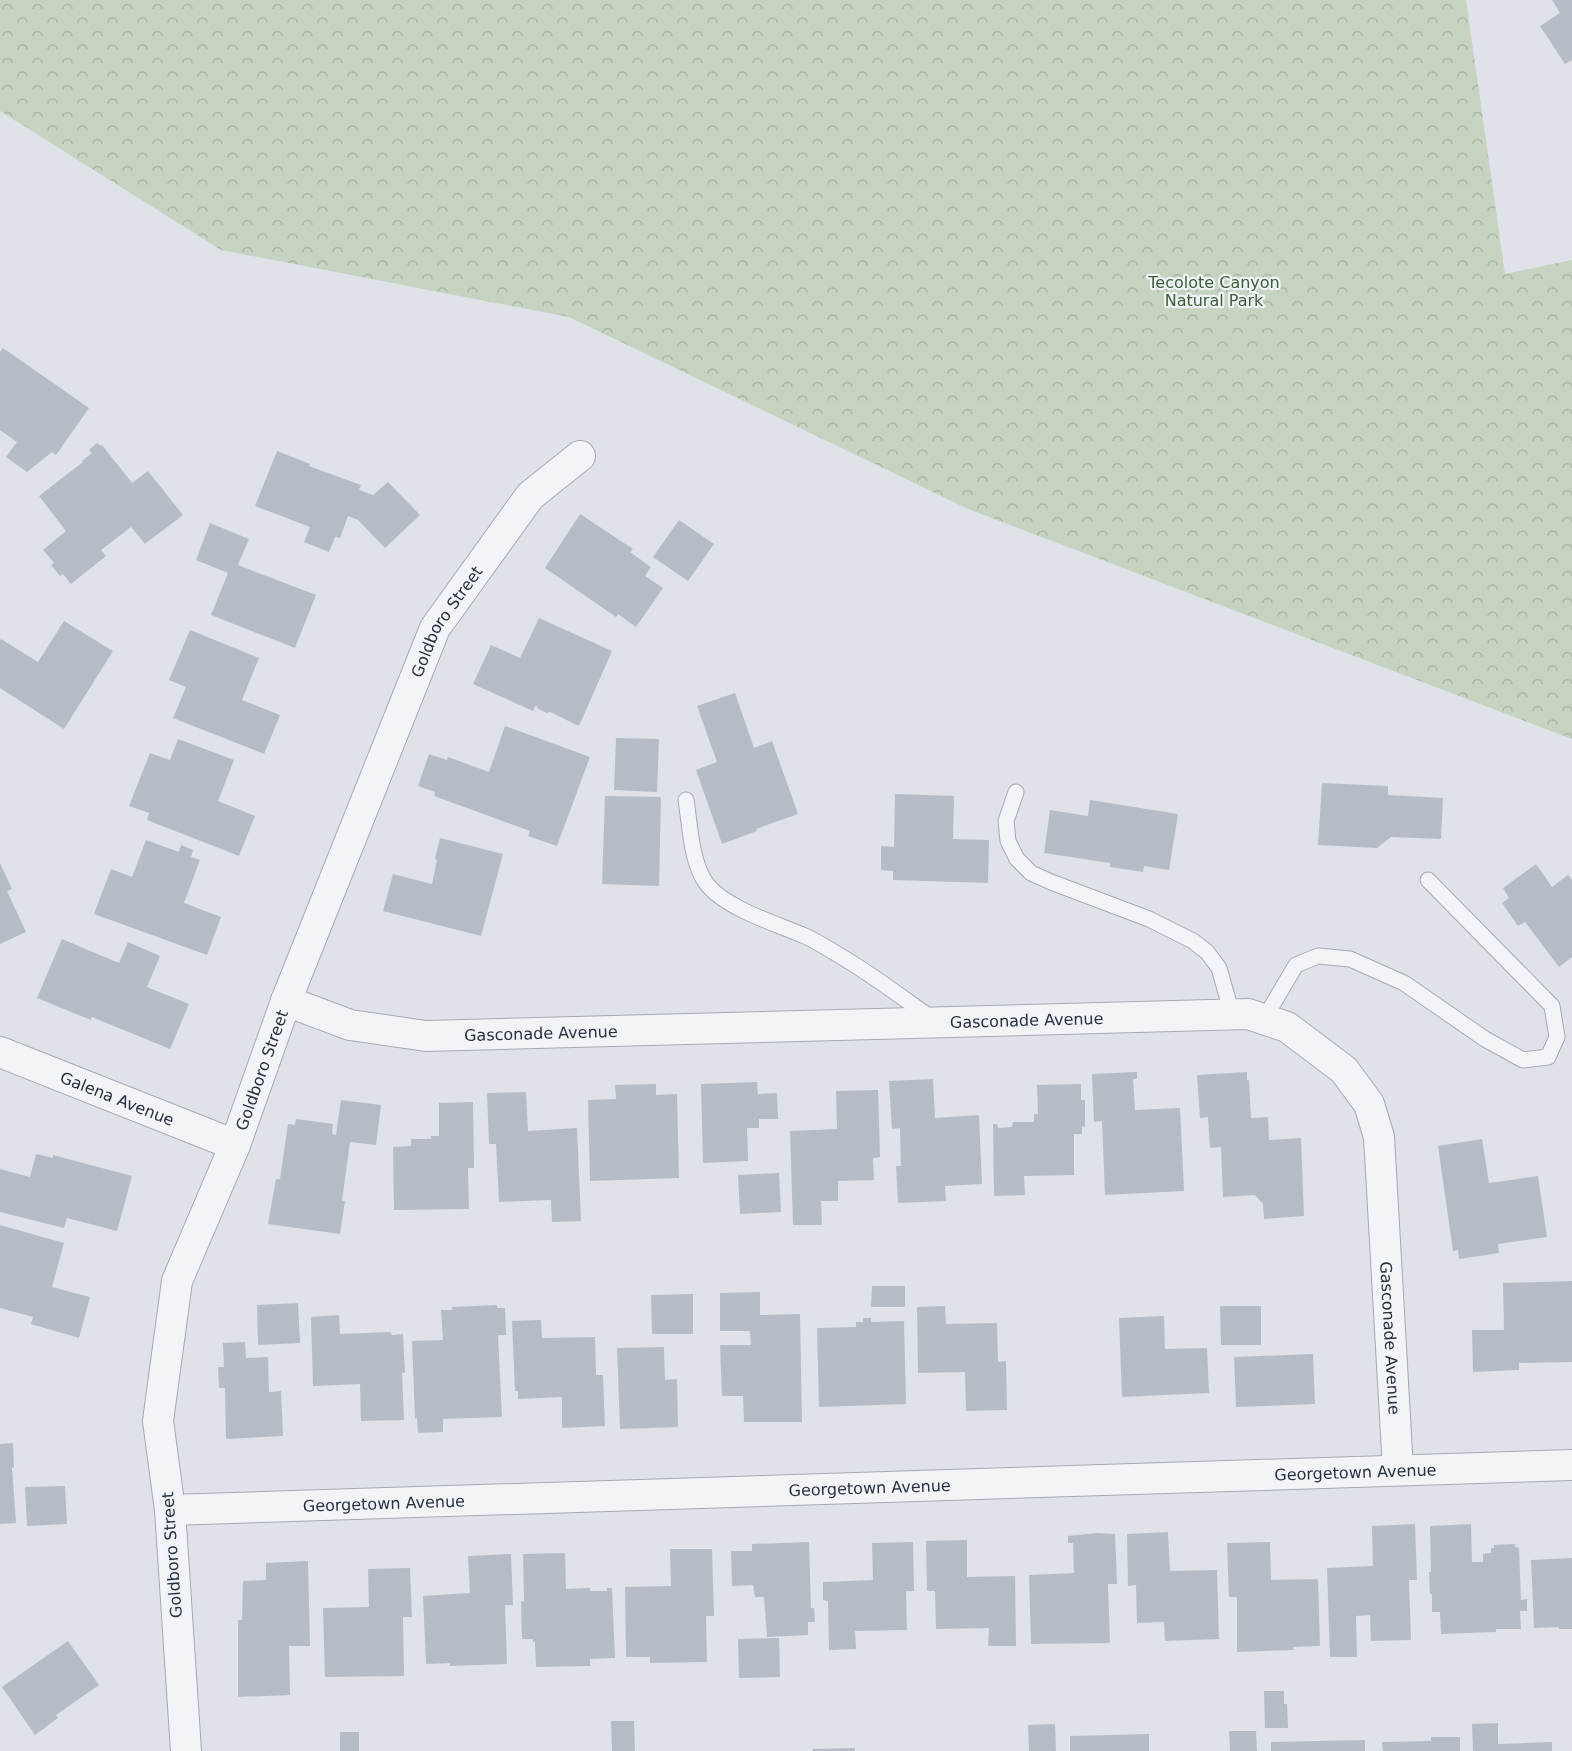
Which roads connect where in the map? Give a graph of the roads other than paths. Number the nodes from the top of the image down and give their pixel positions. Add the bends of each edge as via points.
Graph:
1 (580, 456) dead end
2 (1016, 792) dead end
3 (686, 800) dead end
4 (1428, 880) dead end
5 (286, 1001) junction
6 (1232, 1014) junction
7 (1264, 1019) junction
8 (936, 1022) junction
9 (0, 1052) edge
10 (235, 1145) junction
11 (1572, 1465) edge
12 (1398, 1470) junction
13 (170, 1510) junction
14 (186, 1751) edge

1 - 5 street, Goldboro Street via 530,496 435,628
2 - 6 lane via 1006,820 1008,841 1017,859 1031,873 1149,919 1193,941 1219,968
3 - 8 lane via 699,871 712,891 838,954
4 - 7 lane via 1552,1006 1557,1037 1548,1057 1523,1060 1485,1039 1404,983 1350,959 1318,956 1296,965
5 - 8 street, Gasconade Avenue via 350,1025 426,1036
5 - 10 street, Goldboro Street
6 - 7 street, Gasconade Avenue
6 - 8 street, Gasconade Avenue
7 - 12 street, Gasconade Avenue via 1287,1027 1344,1070 1370,1104 1378,1137
9 - 10 street, Galena Avenue
10 - 13 street, Goldboro Street via 177,1281 158,1421
11 - 12 street, Georgetown Avenue
12 - 13 street, Georgetown Avenue
13 - 14 street, Goldboro Street

